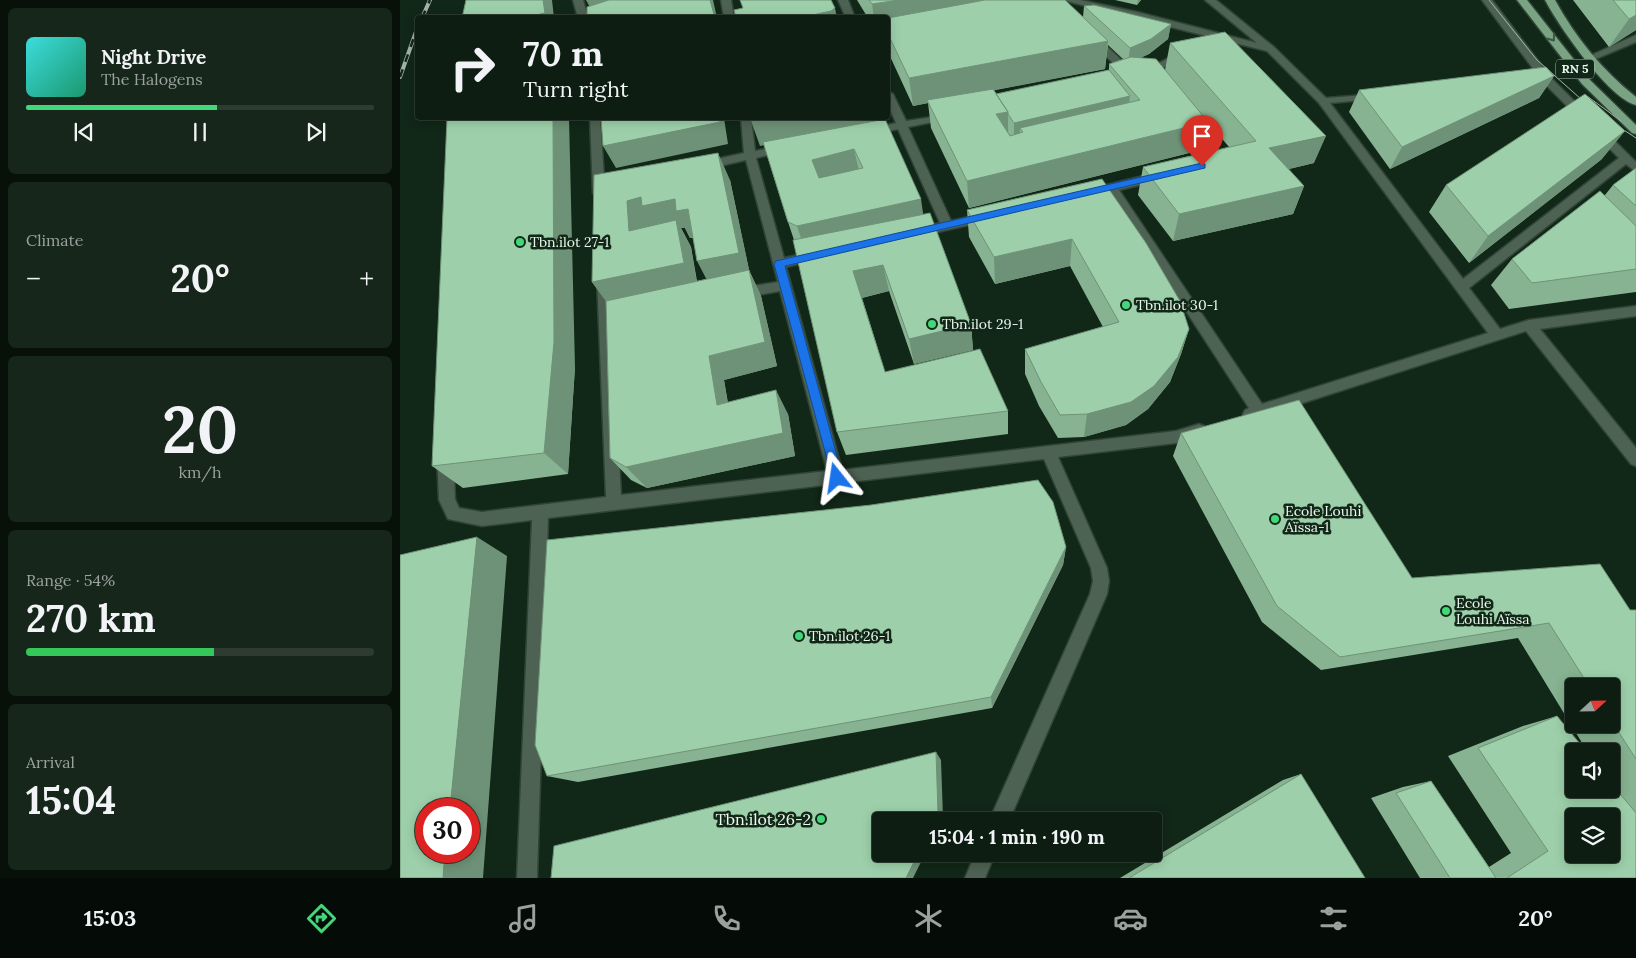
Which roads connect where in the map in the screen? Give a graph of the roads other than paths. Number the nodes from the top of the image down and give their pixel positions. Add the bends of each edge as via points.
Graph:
1 (578, 0) edge
2 (726, 0) edge
3 (843, 0) edge
4 (1057, 0) edge
5 (1210, 0) edge
6 (1487, 0) edge
7 (1525, 2) edge
8 (1549, 2) edge
9 (1065, 5) edge
10 (582, 15) edge
11 (728, 15) edge
12 (850, 15) edge
13 (1084, 30) edge
14 (1219, 36) junction
15 (1636, 38) edge
16 (1271, 49) junction
17 (1590, 58) junction
18 (1130, 79) junction
19 (1154, 83) edge
20 (1382, 95) edge
21 (890, 98) edge
22 (1323, 101) junction
23 (1636, 102) edge
24 (960, 114) edge
25 (1185, 116) edge
26 (595, 120) edge
27 (746, 120) edge
28 (902, 125) junction
29 (1636, 131) edge
30 (855, 134) edge
31 (798, 146) edge
32 (750, 155) junction
33 (1625, 158) junction
34 (693, 168) edge
35 (1193, 168) edge
36 (1636, 168) edge
37 (1175, 173) edge
38 (1112, 188) junction
39 (1073, 197) edge
40 (599, 207) edge
41 (996, 215) edge
42 (947, 226) junction
43 (900, 237) edge
44 (826, 253) edge
45 (602, 263) edge
46 (779, 264) junction
47 (785, 285) junction
48 (1463, 286) junction
49 (728, 296) edge
50 (1636, 311) edge
51 (1529, 325) junction
52 (1497, 335) junction
53 (1260, 411) junction
54 (1232, 420) edge
55 (1213, 426) edge
56 (445, 441) edge
57 (1048, 452) junction
58 (1636, 459) edge
59 (837, 478) junction
60 (614, 504) junction
61 (540, 513) junction
62 (1003, 812) edge
63 (982, 862) edge
64 (527, 878) edge
65 (975, 878) edge

1 - 10 street
2 - 11 street
3 - 12 street
4 - 9 street
5 - 16 street
6 - 33 street via 1543,80
7 -> 29 main road, RN 5 via 1586,82
8 - 17 main road, RN 5
9 - 14 street via 1137,15
13 - 18 street
14 - 16 street
14 - 18 street
15 - 17 street
16 - 22 street
17 - 23 main road, RN 5
18 - 19 street
20 - 22 street
21 - 28 street
22 - 48 street
24 - 28 street
25 - 35 street via 1216,155 1208,164
26 - 40 street via 603,187
27 - 32 street
28 - 30 street
28 - 42 street
31 - 32 street
32 - 34 street
32 - 46 street
33 - 36 street
33 - 48 street
37 - 38 street
38 - 39 street
38 - 53 street
41 - 42 street
42 - 43 street
44 - 46 street
45 - 60 street via 609,318
46 - 47 street
47 - 49 street
47 - 59 street
48 - 52 street
50 - 51 street
51 - 52 street
51 - 58 street
52 - 53 street
53 - 54 street
55 - 57 street via 1176,437
56 - 61 street via 447,500 454,514 482,519
57 - 59 street
57 - 62 street via 1099,568 1101,581
59 - 60 street
60 - 61 street
61 - 64 street
63 - 65 street

